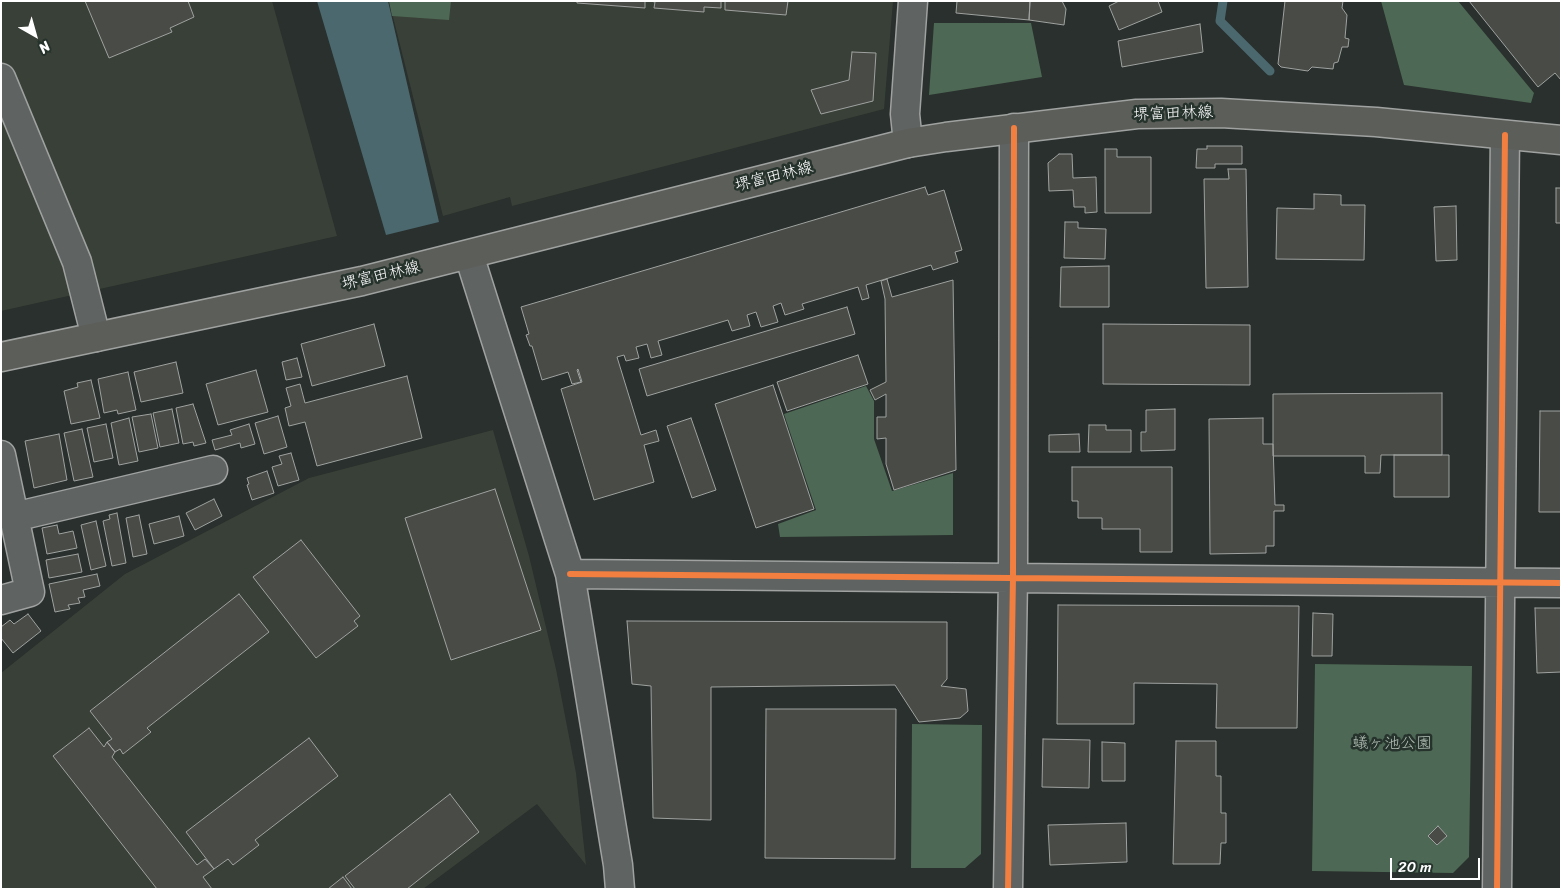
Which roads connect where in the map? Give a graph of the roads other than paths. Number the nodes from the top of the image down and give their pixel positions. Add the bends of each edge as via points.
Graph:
1 (913, 1) edge
2 (1, 78) edge
3 (1014, 128) junction
4 (1505, 135) junction
5 (1561, 140) edge
6 (908, 143) junction
7 (469, 255) junction
8 (96, 337) junction
9 (1, 357) edge
10 (1, 455) edge
11 (214, 470) dead end
12 (14, 517) junction
13 (570, 574) junction
14 (1013, 578) junction
15 (1500, 582) junction
16 (1561, 583) edge
17 (1, 600) edge
18 (620, 889) edge
19 (1008, 889) edge
20 (1497, 889) edge

1 - 6 street via 906,114
2 - 8 street via 77,262
3 - 4 main road, 堺富田林線 via 1137,114 1221,113 1376,122
3 - 6 main road, 堺富田林線
3 - 14 street
4 - 5 main road, 堺富田林線
4 - 15 street
6 - 7 main road, 堺富田林線
7 - 8 main road, 堺富田林線
7 - 13 street
8 - 9 main road, 堺富田林線
10 - 12 street
11 - 12 street
12 - 17 street via 30,592
13 - 14 street
13 - 18 street
14 - 15 street
14 - 19 street
15 - 16 street
15 - 20 street

